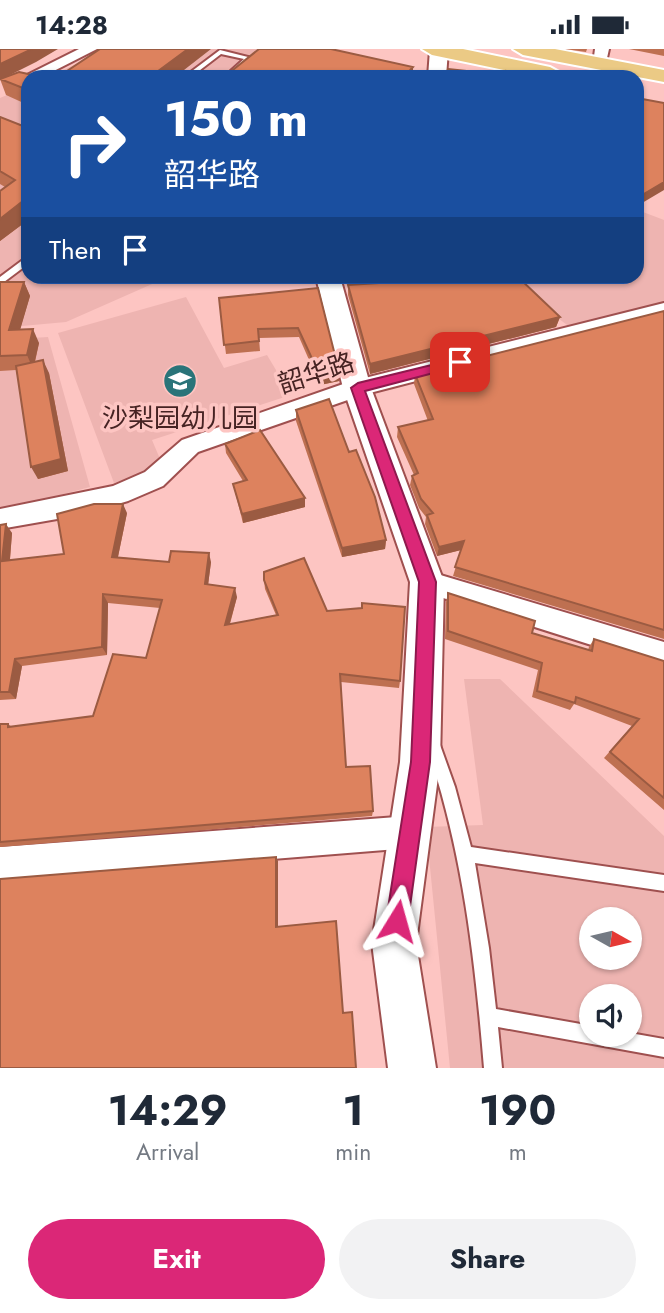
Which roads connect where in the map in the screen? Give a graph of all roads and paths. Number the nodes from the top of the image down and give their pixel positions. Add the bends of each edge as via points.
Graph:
1 (90, 49) edge
2 (523, 49) edge
3 (435, 50) edge
4 (601, 57) edge
5 (45, 70) edge
6 (196, 70) edge
7 (235, 70) edge
8 (436, 70) edge
9 (534, 70) edge
10 (664, 76) edge
11 (644, 93) edge
12 (664, 97) edge
13 (21, 265) edge
14 (0, 282) edge
15 (330, 284) edge
16 (664, 310) edge
17 (358, 388) junction
18 (0, 519) edge
19 (428, 582) junction
20 (664, 655) edge
21 (422, 717) junction
22 (410, 832) junction
23 (464, 854) junction
24 (0, 864) edge
25 (664, 883) edge
26 (488, 1016) junction
27 (664, 1048) edge
28 (412, 1068) edge
29 (493, 1068) edge

1 - 5 street
2 - 4 main road
3 - 8 street
3 - 9 main road
4 - 10 main road
6 - 7 lane via 220,52 249,58
11 - 12 main road
13 - 14 lane
15 - 17 street
16 - 17 street, 韶华路
17 - 18 street, 韶华路 via 190,446 154,479 119,494
17 - 19 street
19 - 20 street
19 - 21 street
21 - 22 street
21 - 23 lane via 447,781
22 - 24 street
22 - 28 street via 394,943
23 - 25 lane
23 - 26 lane
26 - 27 lane
26 - 29 lane

